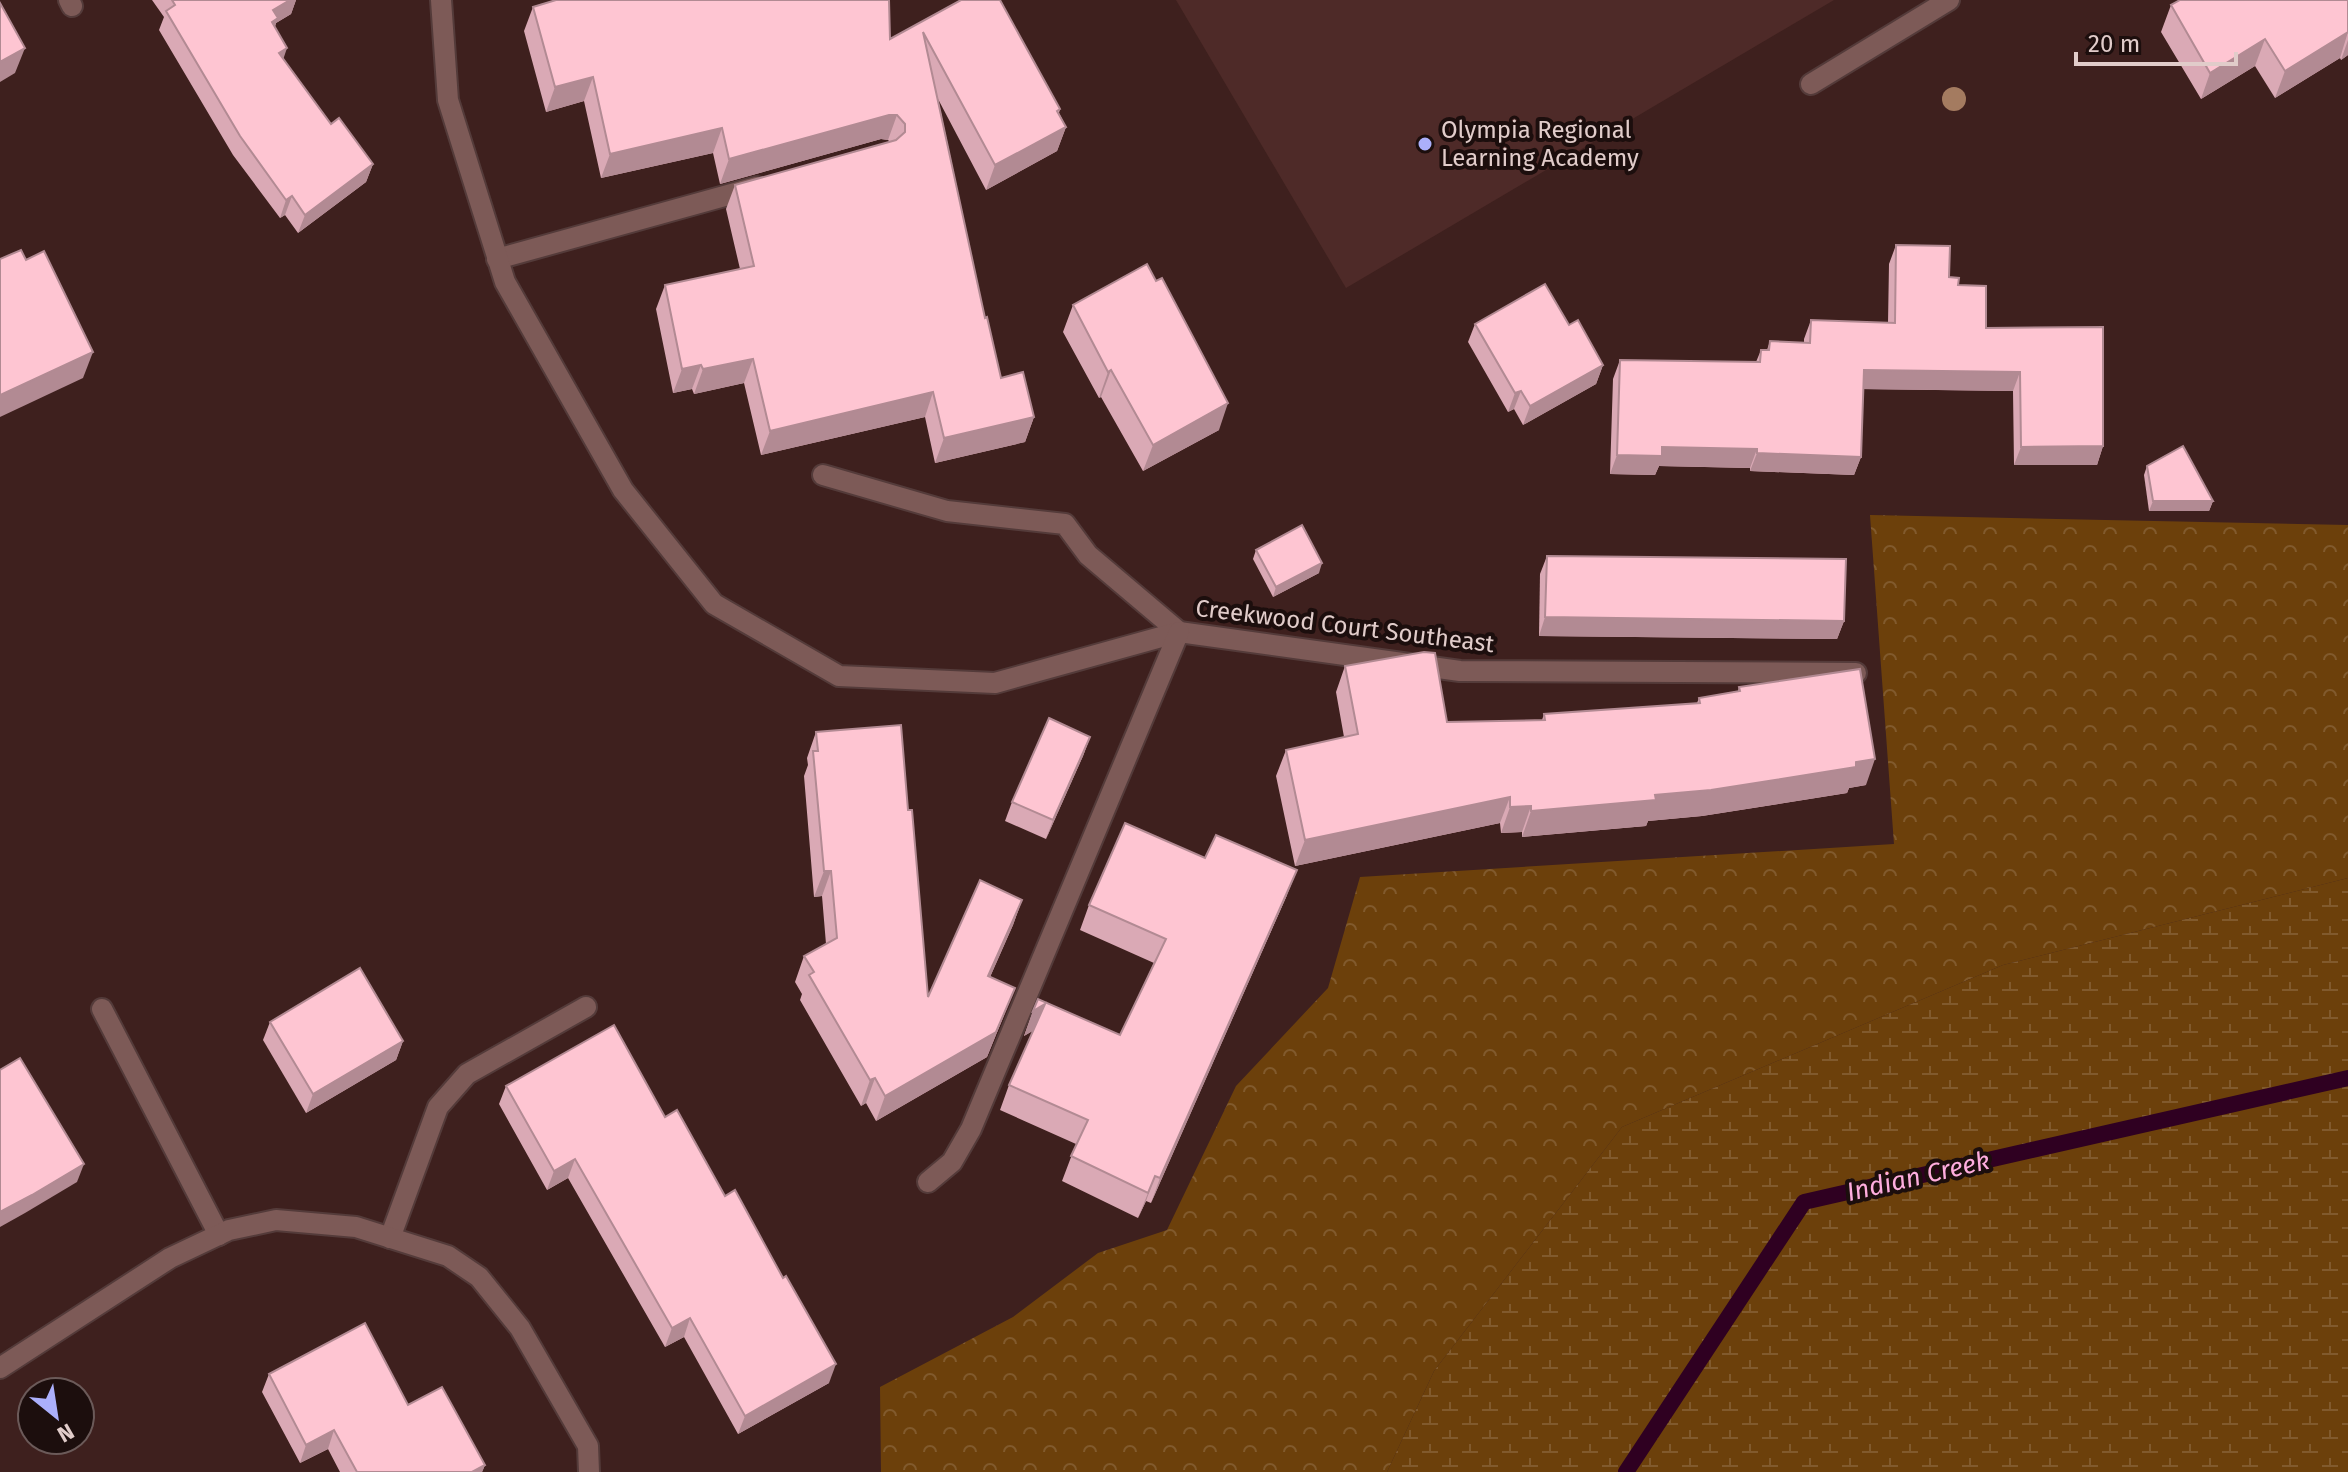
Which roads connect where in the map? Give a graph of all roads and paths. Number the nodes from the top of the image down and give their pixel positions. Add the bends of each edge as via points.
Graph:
1 (441, 0) edge
2 (1949, 0) edge
3 (1811, 84) dead end
4 (780, 181) edge
5 (497, 259) junction
6 (823, 475) dead end
7 (1179, 632) junction
8 (1856, 673) edge
9 (586, 1007) dead end
10 (102, 1009) dead end
11 (928, 1182) dead end
12 (219, 1235) junction
13 (390, 1238) junction
14 (0, 1368) edge
15 (589, 1472) edge

1 - 5 street, Creekwood Court Southeast via 448,100
2 - 3 street
4 - 5 street
5 - 7 street, Creekwood Court Southeast via 623,490 714,604 839,676 995,683
6 - 7 street via 947,511 1065,524 1088,555
7 - 8 street, Creekwood Court Southeast via 1460,671
7 - 11 street via 971,1129 952,1162
9 - 13 street via 467,1074 438,1107
10 - 12 street
12 - 13 street via 276,1220 356,1227
12 - 14 street via 170,1258
13 - 15 street via 448,1256 479,1277 520,1328 588,1446

